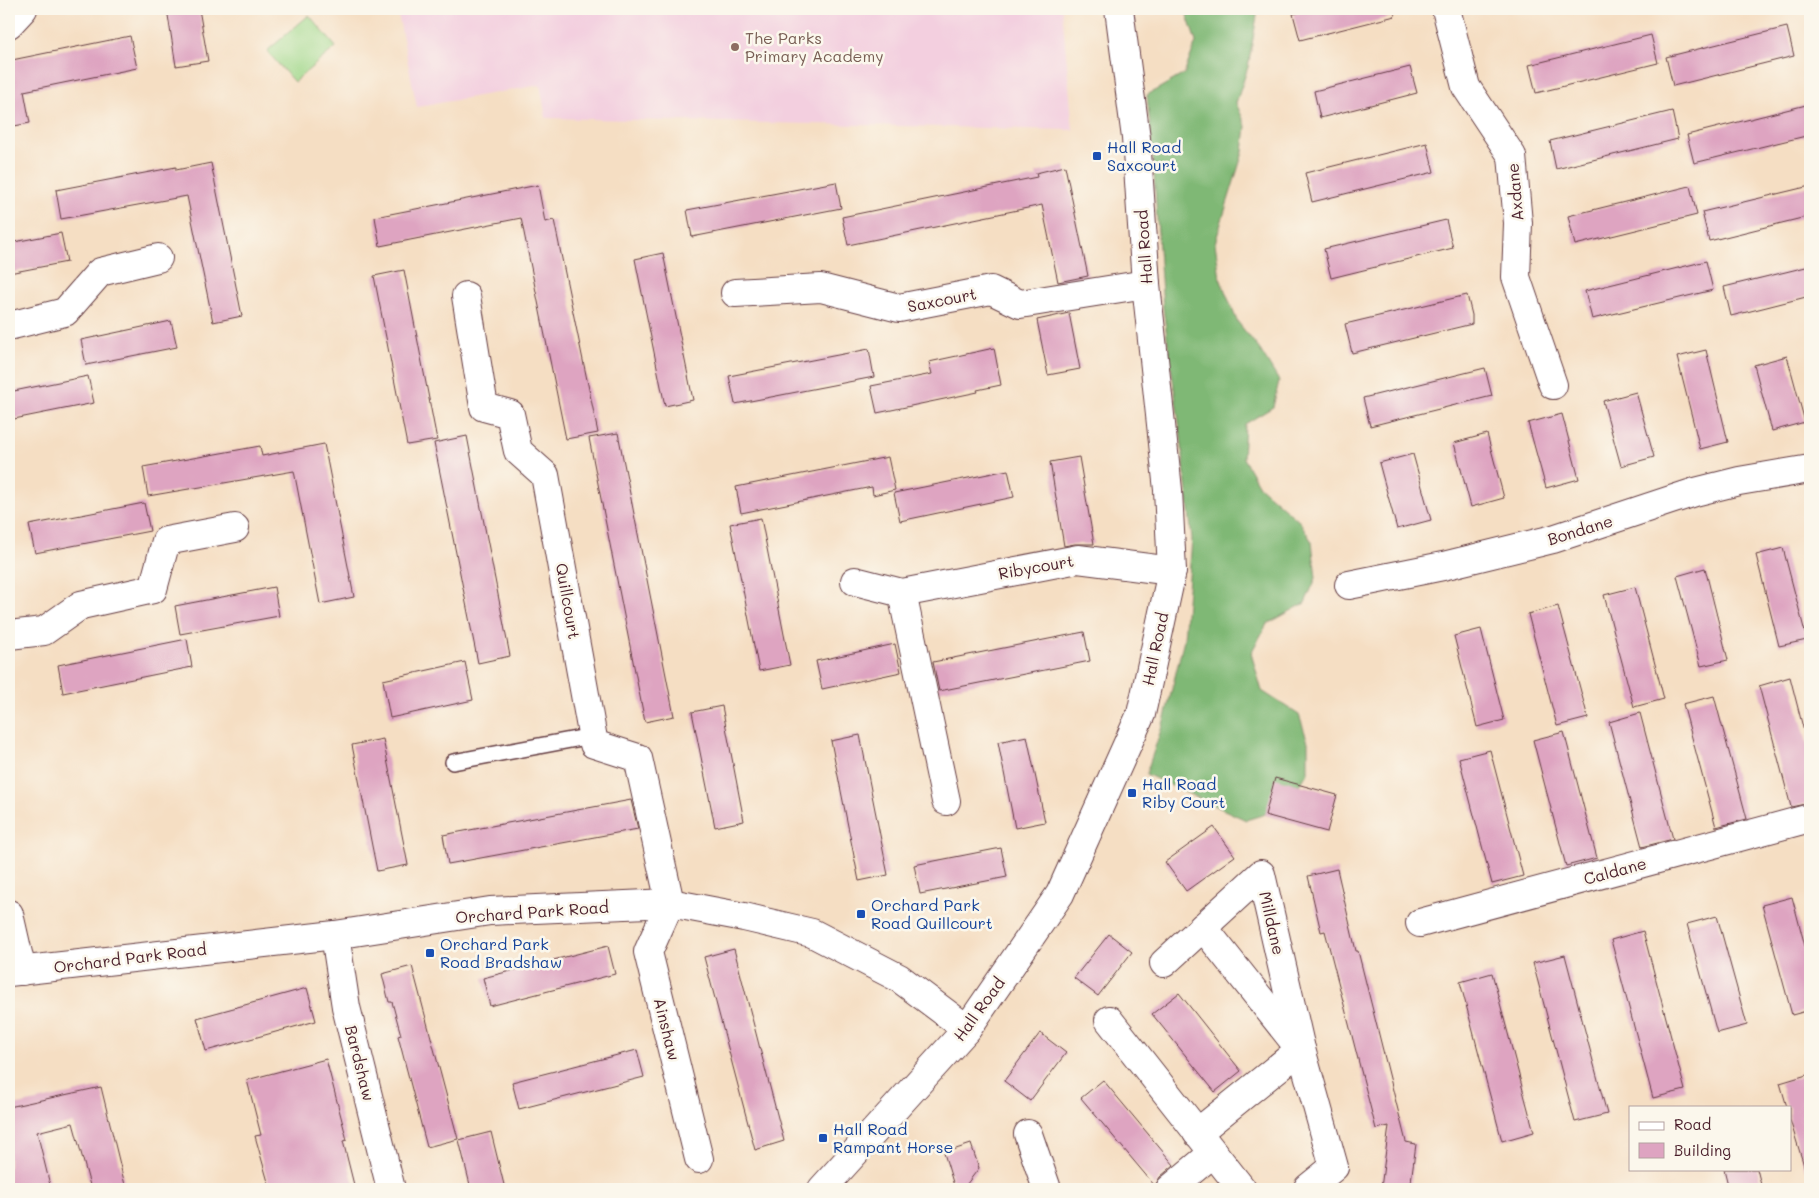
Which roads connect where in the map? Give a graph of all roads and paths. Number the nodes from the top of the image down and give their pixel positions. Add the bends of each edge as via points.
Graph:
1 (23, 9) edge
2 (1119, 9) edge
3 (1446, 9) edge
4 (9, 24) edge
5 (158, 258) dead end
6 (1146, 284) junction
7 (735, 293) dead end
8 (466, 296) dead end
9 (9, 326) edge
10 (1553, 385) dead end
11 (1810, 469) edge
12 (235, 528) dead end
13 (1172, 571) junction
14 (854, 581) dead end
15 (1349, 585) dead end
16 (902, 593) junction
17 (9, 635) edge
18 (592, 736) junction
19 (453, 762) dead end
20 (946, 801) dead end
21 (1810, 818) edge
22 (670, 903) junction
23 (9, 914) edge
24 (1420, 923) dead end
25 (1203, 927) junction
26 (335, 935) junction
27 (1164, 964) dead end
28 (15, 972) edge
29 (1109, 1020) dead end
30 (967, 1029) junction
31 (1300, 1049) junction
32 (1028, 1134) dead end
33 (1205, 1143) junction
34 (699, 1159) dead end
35 (1308, 1188) dead end
36 (391, 1189) edge
37 (822, 1189) edge
38 (1047, 1189) edge
39 (1170, 1189) edge
40 (1242, 1189) edge

1 - 4 street
2 - 6 street, Hall Road via 1136,138
3 - 10 street, Axdane via 1466,87 1512,156 1518,224 1516,277
5 - 9 street via 100,272 65,312
6 - 7 street, Saxcourt via 1020,304 991,290 898,308 821,288
6 - 13 street, Hall Road via 1168,490
8 - 18 street, Quillcourt via 484,407 510,414 518,451 545,475
11 - 15 street, Bondane via 1695,492 1552,539
12 - 17 street via 166,541 153,589 81,605 44,631
13 - 16 street, Ribycourt via 1078,559
13 - 30 street, Hall Road via 1141,714 1060,894
14 - 16 street, Ribycourt
16 - 20 street
18 - 19 lane
18 - 22 street via 594,744 638,758
21 - 24 street, Caldane
22 - 26 street, Orchard Park Road via 490,911
22 - 30 street, Orchard Park Road via 812,933 899,978
22 - 34 street, Ainshaw via 648,952
23 - 28 street
25 - 27 street, Milldane
25 - 31 street, Milldane
25 - 31 street, Milldane via 1261,874
26 - 28 street, Orchard Park Road
26 - 36 street, Bardshaw via 346,1007
29 - 33 street
30 - 37 street, Hall Road
31 - 33 street
31 - 35 street, Milldane via 1334,1167
32 - 38 street
33 - 39 street
33 - 40 street

